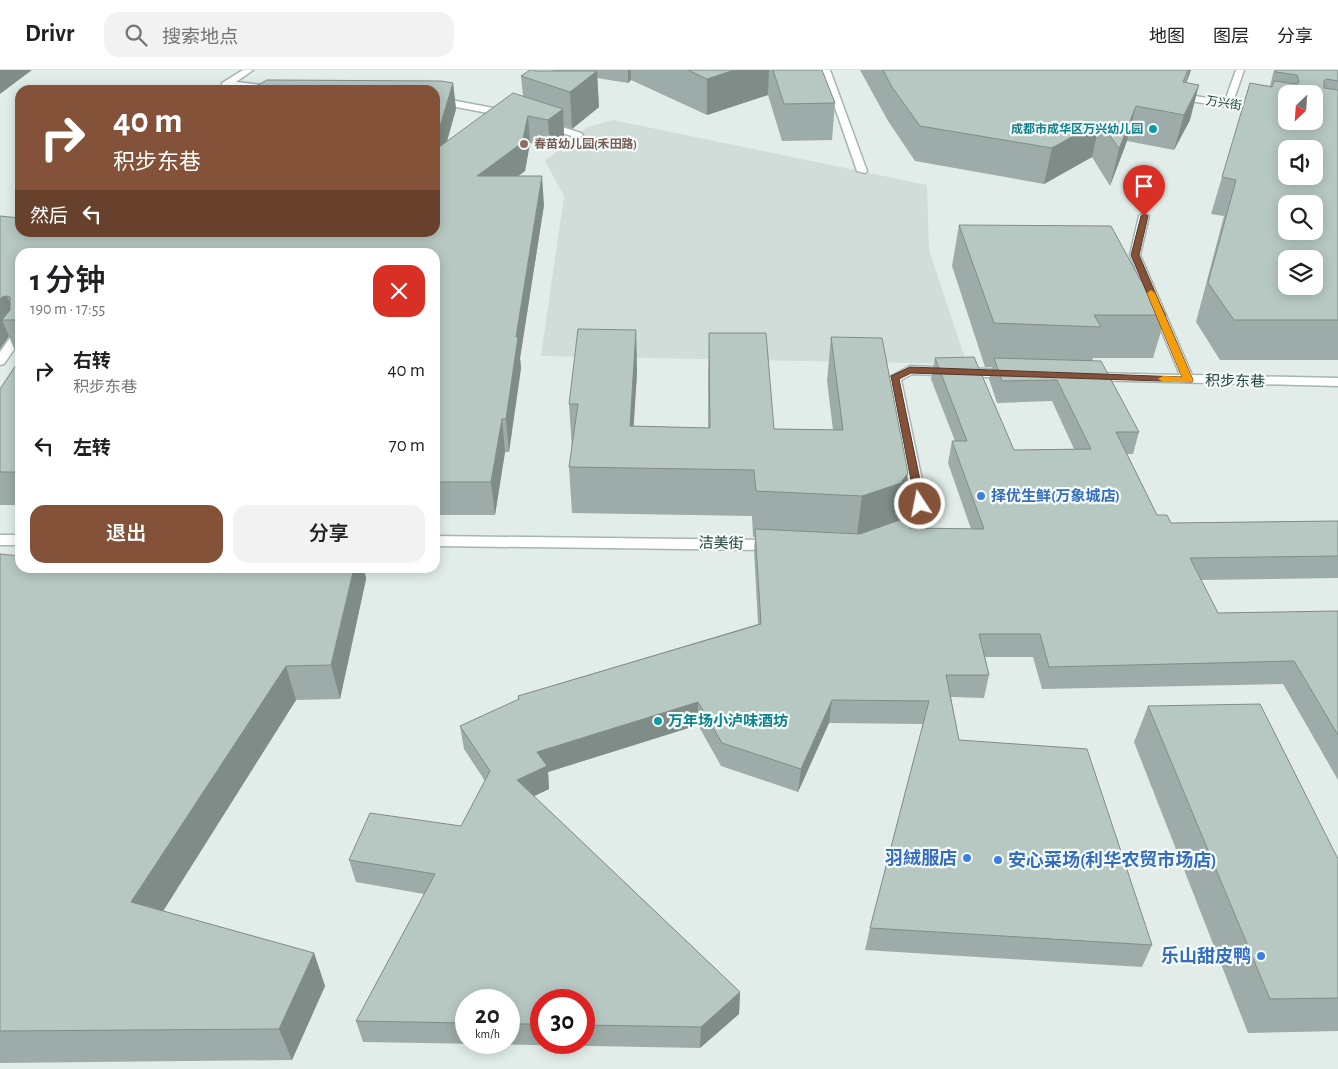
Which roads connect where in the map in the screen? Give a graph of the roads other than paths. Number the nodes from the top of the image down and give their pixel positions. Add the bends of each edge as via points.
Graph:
1 (249, 70) edge
2 (826, 70) edge
3 (1240, 70) edge
4 (228, 83) joint
5 (243, 85) edge
6 (1170, 95) edge
7 (440, 101) edge
8 (1228, 104) junction
9 (1278, 112) edge
10 (519, 116) edge
11 (536, 121) edge
12 (578, 135) dead end
13 (862, 171) dead end
14 (1144, 216) dead end
15 (15, 339) edge
16 (0, 361) edge
17 (1019, 374) edge
18 (1079, 376) edge
19 (1188, 380) junction
20 (1338, 382) edge
21 (0, 540) edge
22 (15, 540) edge
23 (883, 540) edge
24 (440, 541) edge
25 (791, 545) edge

1 - 4 street
2 - 13 street
3 - 8 street
4 - 5 street
6 - 8 street, 万兴街
7 - 10 street
8 - 9 street, 万兴街
11 - 12 street
14 - 19 street via 1135,255
15 - 16 street
17 - 23 street via 910,370 894,378 920,504 900,534
18 - 19 street, 积步东巷
19 - 20 street, 积步东巷
21 - 22 street
24 - 25 street, 洁美街

